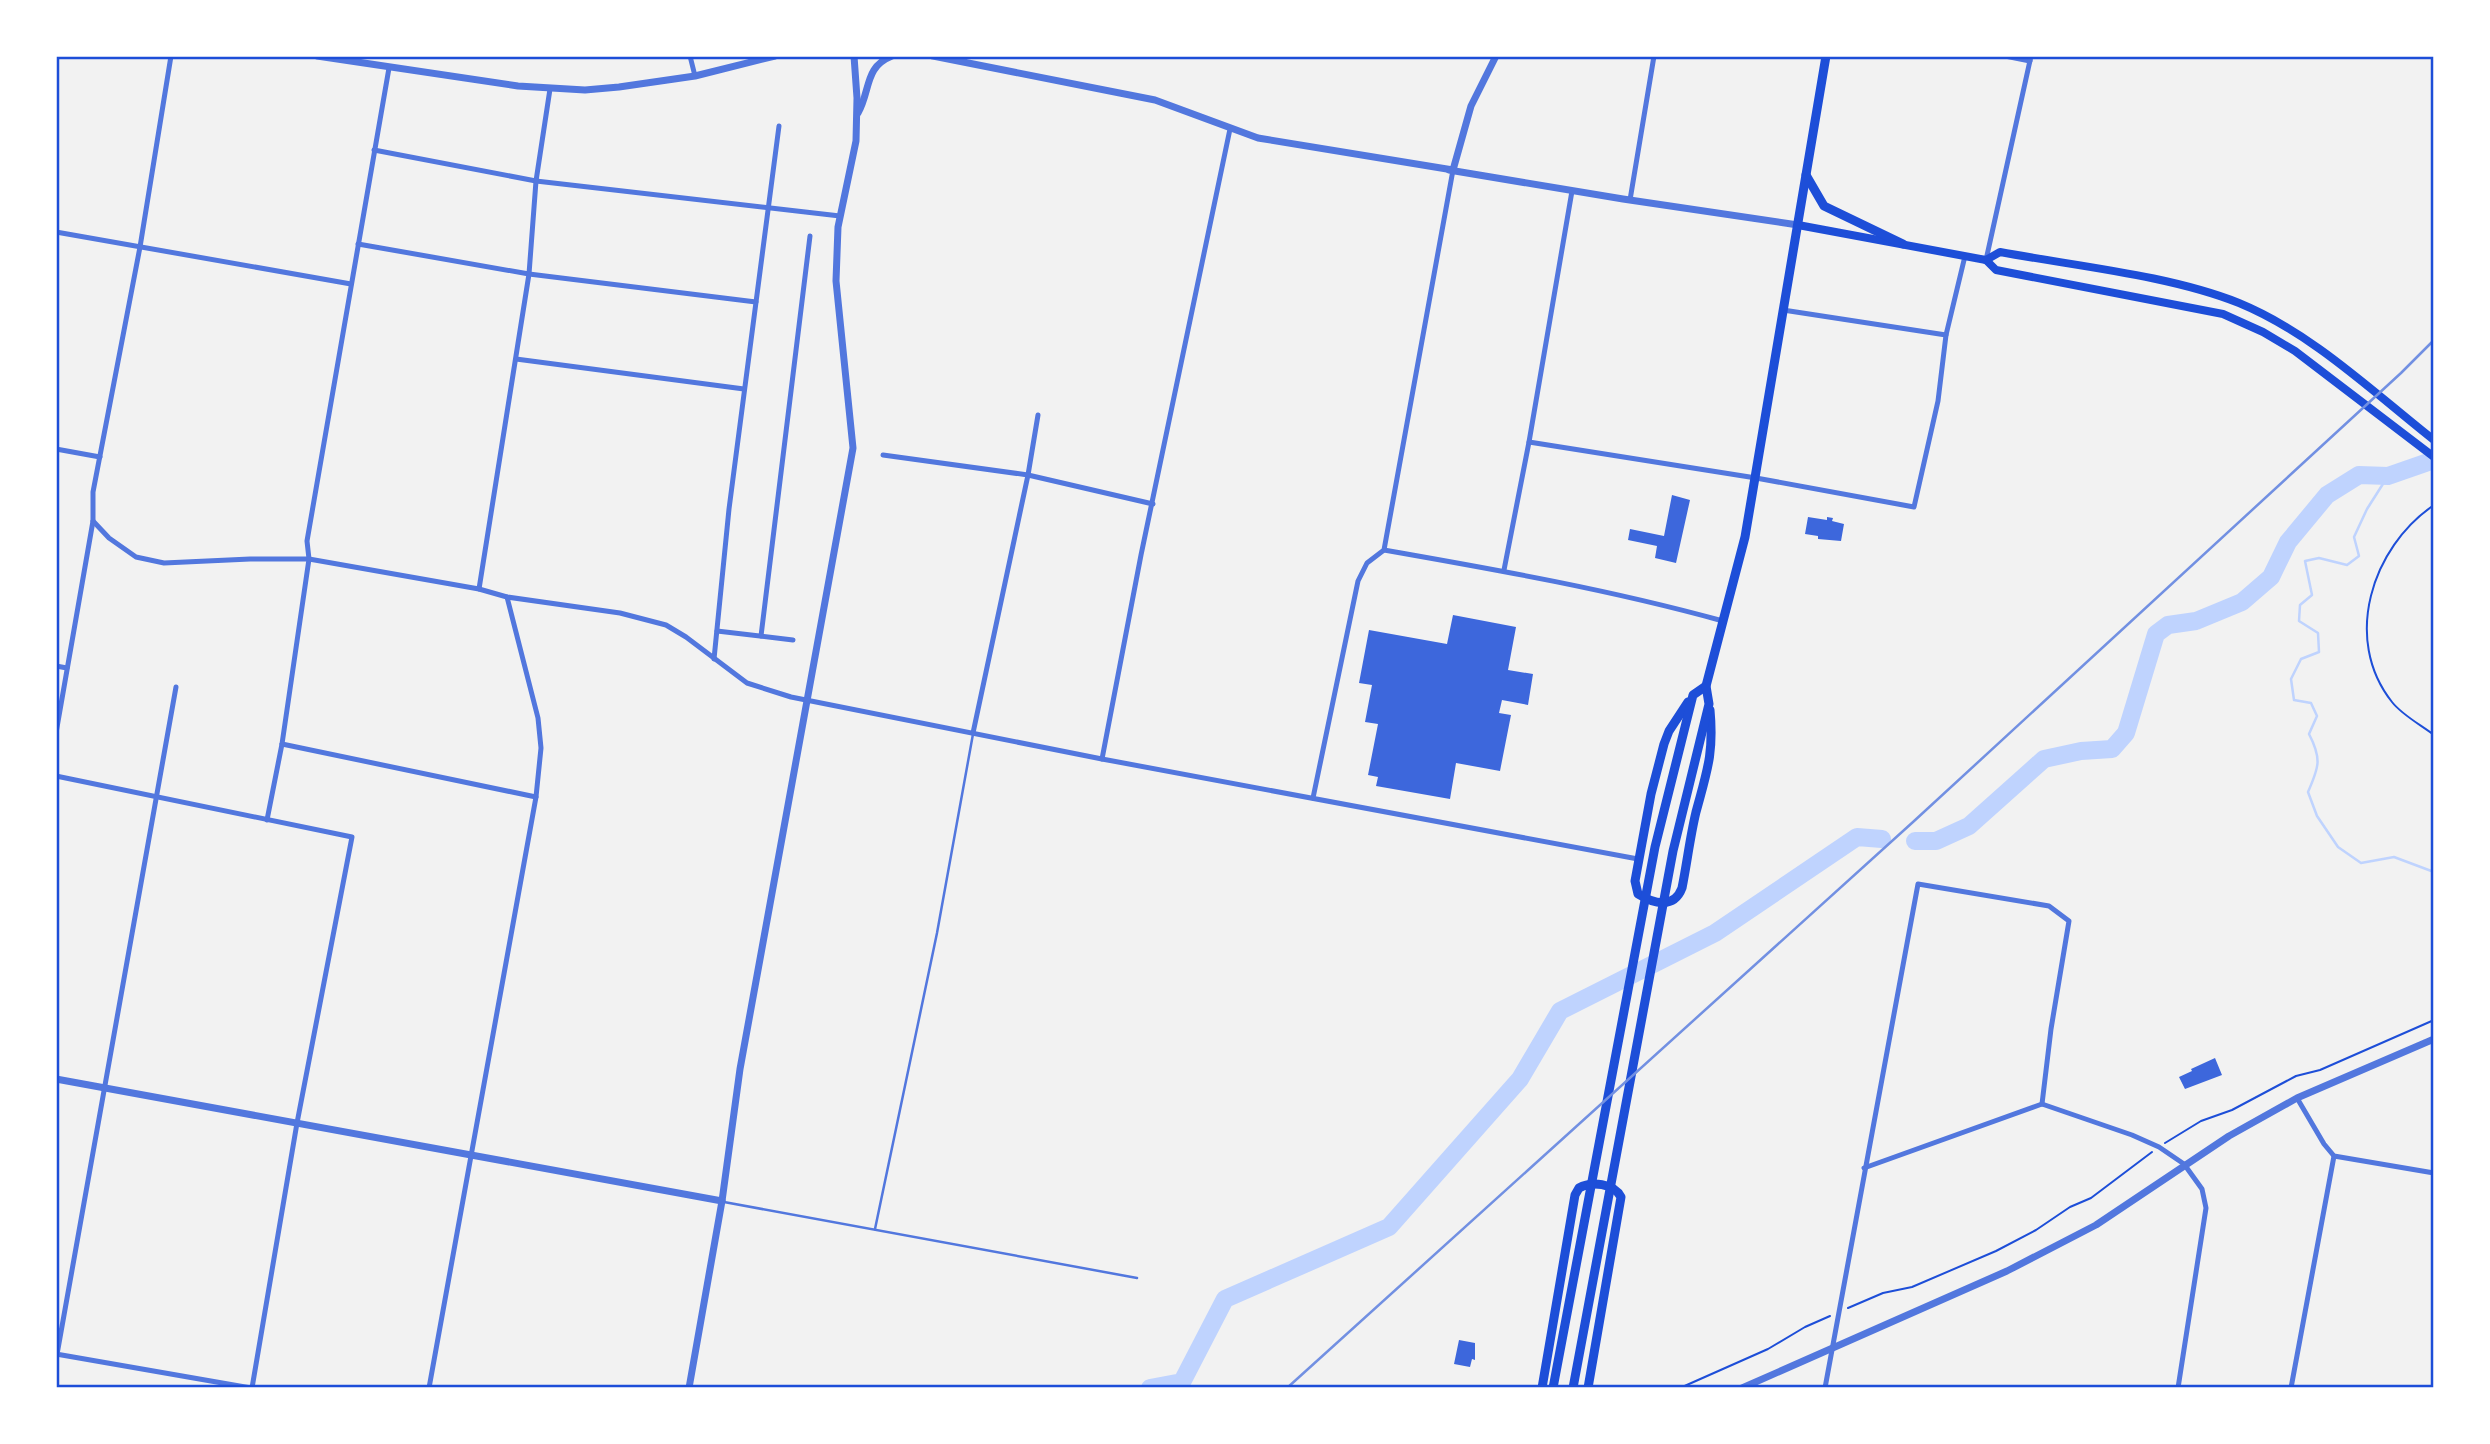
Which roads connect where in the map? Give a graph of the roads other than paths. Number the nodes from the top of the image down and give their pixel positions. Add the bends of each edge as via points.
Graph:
1 (171, 56) edge
2 (317, 56) edge
3 (690, 56) edge
4 (775, 56) edge
5 (854, 56) edge
6 (892, 56) edge
7 (933, 56) edge
8 (1496, 56) edge
9 (1654, 56) edge
10 (1826, 56) edge
11 (2005, 56) edge
12 (2031, 59) edge
13 (388, 68) junction
14 (695, 76) junction
15 (550, 89) junction
16 (856, 116) junction
17 (779, 126) dead end
18 (1230, 130) junction
19 (374, 150) junction
20 (1454, 170) junction
21 (1806, 175) junction
22 (536, 181) junction
23 (1572, 191) junction
24 (1630, 200) junction
25 (769, 208) junction
26 (840, 216) junction
27 (1798, 225) junction
28 (56, 232) edge
29 (810, 236) dead end
30 (358, 244) junction
31 (1903, 244) junction
32 (140, 247) junction
33 (1965, 256) junction
34 (1986, 260) junction
35 (529, 274) junction
36 (351, 284) junction
37 (756, 302) junction
38 (1783, 310) junction
39 (1946, 335) junction
40 (516, 359) junction
41 (744, 389) junction
42 (1038, 415) dead end
43 (2434, 440) edge
44 (1529, 442) junction
45 (56, 449) edge
46 (883, 456) dead end
47 (100, 457) junction
48 (2434, 457) edge
49 (1028, 475) junction
50 (1756, 478) junction
51 (1153, 504) junction
52 (93, 521) junction
53 (1384, 551) junction
54 (309, 559) junction
55 (1504, 570) junction
56 (479, 589) junction
57 (507, 597) junction
58 (1723, 621) junction
59 (717, 631) junction
60 (761, 636) junction
61 (793, 640) dead end
62 (714, 659) junction
63 (56, 666) edge
64 (67, 668) junction
65 (176, 687) dead end
66 (1706, 687) junction
67 (1693, 695) junction
68 (806, 700) junction
69 (1709, 704) junction
70 (56, 733) edge
71 (973, 733) junction
72 (282, 744) junction
73 (1102, 760) junction
74 (56, 776) edge
75 (156, 796) junction
76 (536, 797) junction
77 (1313, 798) junction
78 (267, 820) junction
79 (1638, 859) junction
80 (2434, 1039) edge
81 (56, 1080) edge
82 (105, 1088) junction
83 (2297, 1098) junction
84 (2042, 1104) junction
85 (297, 1123) junction
86 (472, 1156) junction
87 (2334, 1156) junction
88 (2184, 1164) junction
89 (1864, 1168) junction
90 (2434, 1173) edge
91 (722, 1201) junction
92 (876, 1229) junction
93 (1137, 1278) dead end
94 (1832, 1348) junction
95 (56, 1356) edge
96 (251, 1388) edge
97 (429, 1388) edge
98 (689, 1388) edge
99 (1542, 1388) edge
100 (1553, 1388) edge
101 (1573, 1388) edge
102 (1588, 1388) edge
103 (1742, 1388) edge
104 (1825, 1388) edge
105 (2178, 1388) edge
106 (2291, 1388) edge

1 - 32 street
2 - 13 street
3 - 14 street
4 - 14 street
5 - 16 street
6 - 16 street via 873,69
7 - 18 street via 1156,100
8 - 20 street via 1471,106
9 - 24 street
10 - 21 main road
11 - 12 street
12 - 34 street
13 - 15 street
13 - 19 street
14 - 15 street via 619,87
15 - 22 street
16 - 26 street via 856,141
17 - 25 street
18 - 20 street
18 - 51 street
19 - 22 street
19 - 30 street
20 - 23 street
20 - 53 street
21 - 27 main road
21 - 31 main road via 1824,206
22 - 25 street
22 - 35 street
23 - 24 street
23 - 44 street
24 - 27 street
25 - 26 street
25 - 37 street
26 - 68 street via 836,281 853,448
27 - 31 main road
27 - 38 main road
28 - 32 street
29 - 60 street
30 - 35 street
30 - 36 street
31 - 33 main road
32 - 36 street
32 - 47 street
33 - 34 main road
33 - 39 street
34 - 43 main road via 2000,252 2188,287 2239,303 2302,337
34 - 48 main road via 1996,270 2223,314 2295,351
35 - 37 street
35 - 40 street
36 - 54 street via 307,541
37 - 41 street
38 - 39 street
38 - 50 main road
39 - 50 street via 1938,401 1914,508
40 - 41 street
40 - 56 street
41 - 59 street
42 - 49 street
44 - 50 street
44 - 55 street
45 - 47 street
46 - 49 street
47 - 52 street
49 - 51 street
49 - 71 street
50 - 58 main road
51 - 73 street
52 - 54 street via 136,557 164,563
52 - 64 street
53 - 55 street
53 - 77 street via 1367,563 1358,581
54 - 56 street
54 - 72 street
55 - 58 street
56 - 57 street
57 - 62 street via 620,613 666,625
57 - 76 street via 538,718 541,748
58 - 66 main road
59 - 60 street
59 - 62 street
60 - 61 street
62 - 68 street via 747,683
63 - 64 street
64 - 70 street
65 - 75 street
66 - 67 main road
66 - 69 main road
67 - 79 main road via 1664,744
67 - 100 main road via 1655,847
68 - 71 street
68 - 91 street via 740,1069
69 - 79 main road via 1710,766 1679,897 1666,903 1639,894 1635,881
69 - 101 main road via 1673,850
71 - 73 street
71 - 92 lane
72 - 76 street
72 - 78 street
73 - 77 street
74 - 75 street
75 - 78 street
75 - 82 street
76 - 86 street
77 - 79 street
78 - 85 street via 352,837
80 - 83 street
81 - 82 street
82 - 85 street
82 - 95 street
83 - 87 street
83 - 88 street
84 - 88 street via 2132,1135
84 - 89 street
84 - 89 street via 2069,921 2049,906 1918,884
85 - 86 street
85 - 96 street
86 - 91 street
86 - 97 street
87 - 90 street
87 - 106 street
88 - 94 street via 2096,1225 2042,1254
88 - 105 street via 2202,1189 2206,1208
89 - 94 street
91 - 92 lane
91 - 98 street
92 - 93 lane
94 - 103 street
94 - 104 street
95 - 96 street
99 - 102 main road via 1575,1195 1579,1188 1591,1184 1618,1190 1621,1197

